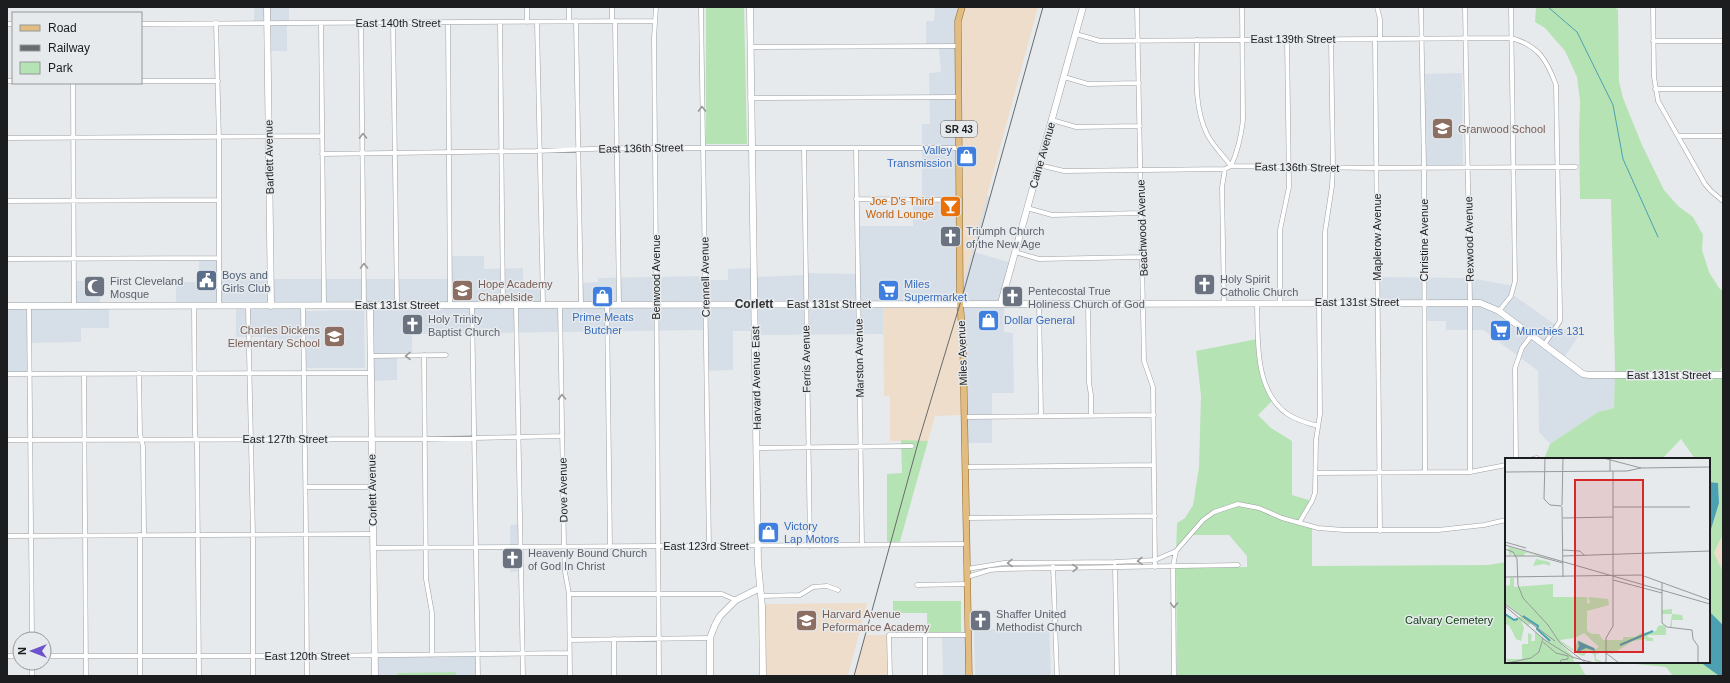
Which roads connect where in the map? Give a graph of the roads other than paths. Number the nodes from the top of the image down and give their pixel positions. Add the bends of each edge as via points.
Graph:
1 (267, 7) edge
2 (527, 7) edge
3 (569, 7) edge
4 (612, 7) edge
5 (656, 7) edge
6 (701, 7) edge
7 (750, 7) edge
8 (962, 7) edge
9 (1083, 7) edge
10 (1137, 7) edge
11 (1242, 7) edge
12 (1377, 7) edge
13 (1421, 7) edge
14 (1465, 7) edge
15 (1511, 7) edge
16 (1654, 7) edge
17 (569, 21) junction
18 (576, 21) junction
19 (613, 21) junction
20 (655, 21) junction
21 (500, 22) junction
22 (527, 22) junction
23 (537, 22) junction
24 (216, 23) junction
25 (321, 23) junction
26 (361, 23) junction
27 (393, 23) junction
28 (448, 23) junction
29 (142, 24) edge
30 (268, 24) junction
31 (1076, 34) junction
32 (1511, 38) junction
33 (1286, 39) junction
34 (1330, 39) junction
35 (1375, 39) junction
36 (1380, 39) junction
37 (1421, 39) junction
38 (1465, 39) junction
39 (1138, 40) junction
40 (1197, 40) junction
41 (1241, 40) junction
42 (1653, 41) junction
43 (1723, 41) edge
44 (958, 46) junction
45 (750, 47) junction
46 (1064, 77) junction
47 (142, 81) edge
48 (218, 81) junction
49 (1139, 83) junction
50 (73, 84) edge
51 (1655, 89) junction
52 (1723, 89) edge
53 (750, 98) junction
54 (958, 98) junction
55 (1052, 120) junction
56 (1140, 126) junction
57 (269, 136) junction
58 (322, 136) junction
59 (1678, 136) junction
60 (1723, 136) edge
61 (219, 137) junction
62 (7, 138) edge
63 (73, 138) junction
64 (617, 148) junction
65 (655, 148) junction
66 (702, 148) junction
67 (751, 148) junction
68 (804, 148) junction
69 (856, 148) junction
70 (959, 148) junction
71 (578, 150) junction
72 (539, 151) junction
73 (448, 152) junction
74 (501, 152) junction
75 (363, 153) junction
76 (395, 153) junction
77 (322, 154) junction
78 (1039, 165) junction
79 (1231, 166) junction
80 (1289, 167) junction
81 (1333, 167) junction
82 (1468, 167) junction
83 (1513, 167) junction
84 (1557, 167) junction
85 (1576, 167) dead end
86 (1377, 168) junction
87 (1424, 168) junction
88 (1141, 169) junction
89 (1225, 169) junction
90 (856, 199) junction
91 (219, 200) junction
92 (960, 200) junction
93 (7, 201) edge
94 (73, 201) junction
95 (1723, 201) edge
96 (1027, 208) junction
97 (1142, 212) junction
98 (1015, 252) junction
99 (1143, 257) junction
100 (219, 258) junction
101 (7, 259) edge
102 (73, 259) junction
103 (1280, 302) junction
104 (1322, 302) junction
105 (1378, 302) junction
106 (1424, 302) junction
107 (1470, 302) junction
108 (960, 303) junction
109 (1001, 303) junction
110 (1038, 303) junction
111 (1088, 303) junction
112 (1144, 303) junction
113 (1224, 303) junction
114 (1257, 303) junction
115 (542, 304) junction
116 (560, 304) junction
117 (581, 304) junction
118 (607, 304) junction
119 (619, 304) junction
120 (656, 304) junction
121 (705, 304) junction
122 (754, 304) junction
123 (806, 304) junction
124 (858, 304) junction
125 (367, 305) junction
126 (397, 305) junction
127 (450, 305) junction
128 (472, 305) junction
129 (503, 305) junction
130 (516, 305) junction
131 (7, 306) edge
132 (29, 306) junction
133 (74, 306) junction
134 (194, 306) junction
135 (219, 306) junction
136 (248, 306) junction
137 (271, 306) junction
138 (303, 306) junction
139 (324, 306) junction
140 (1499, 311) junction
141 (1531, 336) junction
142 (1544, 345) junction
143 (424, 355) junction
144 (446, 355) dead end
145 (371, 356) junction
146 (139, 373) junction
147 (195, 373) junction
148 (249, 373) junction
149 (303, 373) junction
150 (371, 373) junction
151 (7, 374) edge
152 (29, 374) junction
153 (84, 374) junction
154 (1723, 375) edge
155 (1154, 415) junction
156 (1041, 416) junction
157 (1091, 416) junction
158 (964, 417) junction
159 (1318, 426) junction
160 (562, 436) junction
161 (518, 437) junction
162 (475, 438) junction
163 (250, 439) junction
164 (304, 439) junction
165 (372, 439) junction
166 (424, 439) junction
167 (7, 440) edge
168 (30, 440) junction
169 (85, 440) junction
170 (142, 440) junction
171 (196, 440) junction
172 (808, 446) junction
173 (861, 446) junction
174 (912, 446) dead end
175 (757, 448) junction
176 (1516, 458) edge
177 (1154, 465) junction
178 (1505, 465) edge
179 (965, 467) junction
180 (1425, 472) junction
181 (1470, 472) junction
182 (1316, 473) junction
183 (1379, 473) junction
184 (306, 487) junction
185 (372, 487) junction
186 (1155, 516) junction
187 (966, 518) junction
188 (1505, 520) edge
189 (1299, 523) junction
190 (1380, 531) junction
191 (253, 534) junction
192 (306, 534) junction
193 (373, 534) junction
194 (142, 535) junction
195 (198, 535) junction
196 (7, 536) edge
197 (31, 536) junction
198 (85, 536) junction
199 (966, 544) junction
200 (862, 545) junction
201 (759, 546) junction
202 (810, 546) junction
203 (521, 547) junction
204 (564, 547) junction
205 (610, 547) junction
206 (659, 547) junction
207 (709, 547) junction
208 (373, 548) junction
209 (425, 548) junction
210 (476, 548) junction
211 (1176, 551) junction
212 (1156, 560) junction
213 (1053, 562) junction
214 (1115, 562) junction
215 (1238, 565) dead end
216 (1173, 566) junction
217 (1115, 567) junction
218 (1156, 567) junction
219 (1053, 568) junction
220 (967, 569) junction
221 (967, 577) junction
222 (967, 584) junction
223 (917, 585) dead end
224 (760, 588) junction
225 (838, 590) dead end
226 (569, 594) junction
227 (659, 594) junction
228 (761, 596) junction
229 (736, 600) junction
230 (32, 631) edge
231 (925, 635) junction
232 (969, 635) junction
233 (710, 638) junction
234 (614, 639) junction
235 (659, 639) junction
236 (570, 640) junction
237 (522, 653) junction
238 (570, 653) junction
239 (478, 654) junction
240 (374, 655) junction
241 (432, 655) junction
242 (52, 656) edge
243 (86, 656) junction
244 (140, 656) junction
245 (199, 656) junction
246 (253, 656) junction
247 (307, 656) junction
248 (86, 676) edge
249 (140, 676) edge
250 (199, 676) edge
251 (253, 676) edge
252 (307, 676) edge
253 (375, 676) edge
254 (478, 676) edge
255 (523, 676) edge
256 (570, 676) edge
257 (614, 676) edge
258 (659, 676) edge
259 (710, 676) edge
260 (763, 676) edge
261 (890, 676) edge
262 (925, 676) edge
263 (969, 676) edge
264 (1057, 676) edge
265 (1117, 676) edge
266 (1174, 676) edge

1 - 30 street, Bartlett Avenue
2 - 22 street
3 - 17 street
4 - 19 street
5 - 20 street, Benwood Avenue
66 -> 6 street, Crennell Avenue
7 - 45 street, Harvard Avenue East
8 - 44 main road, Miles Avenue / SR 43 via 958,21
9 - 31 street, Caine Avenue
10 - 39 street, Beachwood Avenue
11 - 41 street
12 - 36 street
13 - 37 street, Christine Avenue
14 - 38 street, Rexwood Avenue
15 - 32 street
16 - 42 street
17 - 18 street, East 140th Street
17 - 23 street, East 140th Street
18 - 19 street, East 140th Street
18 - 71 street
19 - 20 street, East 140th Street
19 - 64 street
20 - 65 street, Benwood Avenue
21 - 22 street, East 140th Street
21 - 28 street, East 140th Street
21 - 74 street
22 - 23 street, East 140th Street
23 - 72 street
24 - 29 street, East 140th Street
24 - 30 street, East 140th Street
24 - 48 street
25 - 26 street, East 140th Street
25 - 30 street, East 140th Street
25 - 58 street
26 - 27 street, East 140th Street
75 -> 26 street
27 - 28 street, East 140th Street
27 - 76 street
28 - 73 street
30 - 57 street, Bartlett Avenue
31 - 39 street, East 139th Street via 1100,41
31 - 46 street, Caine Avenue
32 - 38 street, East 139th Street
32 - 83 street
32 - 84 street via 1535,49 1549,66 1556,85
33 - 34 street, East 139th Street
33 - 41 street, East 139th Street
33 - 80 street
34 - 35 street, East 139th Street
34 - 81 street
35 - 36 street, East 139th Street
35 - 86 street, Maplerow Avenue
36 - 37 street, East 139th Street
37 - 38 street, East 139th Street
37 - 87 street, Christine Avenue
38 - 82 street, Rexwood Avenue
39 - 40 street, East 139th Street
39 - 49 street, Beachwood Avenue
40 - 41 street, East 139th Street
40 - 79 street via 1197,101 1207,134
41 - 79 street via 1243,120 1237,153
42 - 43 street
42 - 51 street
44 - 45 street
44 - 54 main road, Miles Avenue / SR 43
45 - 53 street, Harvard Avenue East
46 - 49 street via 1088,84
46 - 55 street, Caine Avenue
47 - 48 street
48 - 61 street
49 - 56 street, Beachwood Avenue
50 - 63 street
51 - 52 street
51 - 59 street via 1658,101
53 - 54 street
53 - 67 street, Harvard Avenue East
54 - 70 main road, Miles Avenue / SR 43
55 - 56 street via 1076,127
55 - 78 street, Caine Avenue
56 - 88 street, Beachwood Avenue
57 - 58 street
57 - 61 street
57 - 137 street, Bartlett Avenue
58 - 77 street
59 - 60 street
59 - 95 street via 1705,184
61 - 63 street
61 - 91 street
62 - 63 street
63 - 94 street
64 - 65 street, East 136th Street
64 - 71 street, East 136th Street
64 - 119 street
65 - 66 street, East 136th Street
65 - 120 street, Benwood Avenue
66 - 67 street, East 136th Street
66 - 121 street, Crennell Avenue
67 - 68 street, East 136th Street
67 - 122 street, Harvard Avenue East
68 - 69 street, East 136th Street
68 - 123 street, Ferris Avenue
69 - 70 street, East 136th Street
69 - 90 street, Marston Avenue
70 - 92 main road, Miles Avenue / SR 43
71 - 72 street, East 136th Street
71 - 117 street
72 - 74 street, East 136th Street
72 - 115 street
73 - 74 street, East 136th Street
73 - 76 street, East 136th Street
73 - 127 street
74 - 129 street
75 - 76 street, East 136th Street
75 - 77 street, East 136th Street
125 -> 75 street
76 - 126 street
77 - 139 street
78 - 88 street, East 136th Street via 1064,171
78 - 96 street, Caine Avenue
79 - 80 street, East 136th Street
79 - 89 street, East 136th Street
80 - 81 street, East 136th Street
80 - 103 street via 1289,187 1280,230
81 - 86 street, East 136th Street
81 - 104 street via 1325,232
82 - 83 street, East 136th Street
82 - 87 street, East 136th Street
82 - 107 street, Rexwood Avenue
83 - 84 street, East 136th Street
83 - 140 street via 1515,280 1511,296
84 - 85 street, East 136th Street
84 - 142 street via 1560,316 1556,329
86 - 87 street, East 136th Street
86 - 105 street, Maplerow Avenue
87 - 106 street, Christine Avenue
88 - 89 street, East 136th Street
88 - 97 street, Beachwood Avenue
89 - 113 street via 1222,187
90 - 92 street
90 - 124 street, Marston Avenue
91 - 94 street
91 - 100 street
92 - 108 main road, Miles Avenue / SR 43
93 - 94 street
94 - 102 street
96 - 97 street via 1052,215
96 - 98 street, Caine Avenue
97 - 99 street, Beachwood Avenue
98 - 99 street via 1039,259
98 - 109 street, Caine Avenue
99 - 112 street, Beachwood Avenue
100 - 102 street
100 - 135 street
101 - 102 street
102 - 133 street
103 - 104 street, East 131st Street
103 - 114 street, East 131st Street
104 - 105 street, East 131st Street
104 - 159 street
105 - 106 street, East 131st Street
105 - 183 street, Maplerow Avenue
106 - 107 street, East 131st Street
106 - 180 street, Christine Avenue
107 - 140 street, East 131st Street via 1480,303
107 - 181 street, Rexwood Avenue
108 - 109 street, East 131st Street
108 - 124 street, East 131st Street
108 - 158 main road, Miles Avenue / SR 43
109 - 110 street, East 131st Street
110 - 111 street, East 131st Street
110 - 156 street
111 - 112 street, East 131st Street
111 - 157 street
112 - 113 street, East 131st Street
112 - 155 street, Beachwood Avenue via 1144,361 1153,387
113 - 114 street, East 131st Street
114 - 159 street via 1258,350 1262,373 1273,400 1299,420
115 - 116 street, East 131st Street
115 - 130 street, East 131st Street
116 - 117 street, East 131st Street
160 -> 116 street, Dove Avenue
117 - 118 street, East 131st Street
118 - 119 street, East 131st Street
118 - 205 street
119 - 120 street, East 131st Street
120 - 121 street, East 131st Street
120 - 206 street, Benwood Avenue
121 - 122 street, East 131st Street
121 - 207 street, Crennell Avenue
122 - 123 street, East 131st Street
122 - 175 street, Harvard Avenue East
123 - 124 street, East 131st Street
123 - 172 street, Ferris Avenue
124 - 173 street, Marston Avenue
125 - 126 street, East 131st Street
125 - 139 street, East 131st Street
125 - 145 street, Corlett Avenue
126 - 127 street, East 131st Street
127 - 128 street, East 131st Street
128 - 129 street, East 131st Street
128 - 162 street
129 - 130 street, East 131st Street
130 - 161 street
131 - 132 street, East 131st Street
132 - 133 street, East 131st Street
132 - 152 street
133 - 134 street, East 131st Street
134 - 135 street, East 131st Street
134 - 147 street
135 - 136 street, East 131st Street
136 - 137 street, East 131st Street
136 - 148 street
137 - 138 street, East 131st Street
138 - 139 street, East 131st Street
138 - 149 street
140 - 141 street, East 131st Street
141 - 142 street, East 131st Street
141 - 176 street via 1522,348 1515,368
142 - 154 street, East 131st Street via 1579,372 1589,375
143 - 144 street
143 -> 145 street
143 - 166 street
145 - 150 street, Corlett Avenue
146 - 147 street
146 - 153 street
146 - 170 street
147 - 148 street
147 - 171 street
148 - 149 street
148 - 163 street
149 - 150 street
149 - 164 street
150 - 165 street, Corlett Avenue
151 - 152 street
152 - 153 street
152 - 168 street
153 - 169 street
155 - 157 street
155 - 177 street, Beachwood Avenue
156 - 157 street
156 - 158 street
158 - 179 main road, Miles Avenue / SR 43
159 - 182 street
160 - 161 street, East 127th Street
160 - 204 street, Dove Avenue
161 - 162 street, East 127th Street
161 - 203 street
162 - 166 street, East 127th Street
162 - 210 street
163 - 164 street, East 127th Street
163 - 171 street, East 127th Street
163 - 191 street
164 - 165 street, East 127th Street
164 - 184 street
165 - 166 street, East 127th Street
165 - 185 street, Corlett Avenue
166 - 209 street
167 - 168 street, East 127th Street
168 - 169 street, East 127th Street
168 - 197 street
169 - 170 street, East 127th Street
169 - 198 street
170 - 171 street, East 127th Street
170 - 194 street
171 - 195 street
172 - 173 street
172 - 175 street
172 - 202 street, Ferris Avenue
173 - 174 street
173 - 200 street, Marston Avenue
175 - 201 street, Harvard Avenue East
177 - 179 street
177 - 186 street, Beachwood Avenue
178 - 181 street
179 - 187 main road, Miles Avenue / SR 43
180 - 181 street
180 - 183 street
182 - 183 street
182 - 189 street via 1316,493
183 - 190 street, Maplerow Avenue
184 - 185 street
184 - 192 street
185 - 193 street, Corlett Avenue
186 - 187 street
186 - 212 street, Beachwood Avenue
187 - 199 main road, Miles Avenue / SR 43
188 - 190 street via 1450,529
189 - 190 street via 1318,528
189 - 211 street via 1259,508 1238,504 1228,506 1203,520
191 - 192 street
191 - 195 street
191 - 246 street
192 - 193 street
192 - 247 street
193 - 208 street, Corlett Avenue
194 - 195 street
194 - 198 street
194 - 244 street
195 - 245 street
196 - 197 street
197 - 198 street
197 - 230 street
198 - 243 street
199 - 200 street, East 123rd Street
199 - 220 main road, Miles Avenue / SR 43
200 - 202 street, East 123rd Street
201 - 202 street, East 123rd Street
201 - 207 street, East 123rd Street
201 - 224 street, Harvard Avenue East
203 - 204 street, East 123rd Street
203 - 210 street, East 123rd Street
203 - 237 street
204 - 205 street, East 123rd Street
204 - 226 street, Dove Avenue
205 - 206 street, East 123rd Street
206 - 207 street, East 123rd Street
206 - 227 street, Benwood Avenue
208 - 209 street, East 123rd Street
208 - 240 street, Corlett Avenue
209 - 210 street, East 123rd Street
209 - 241 street via 426,579 432,613
210 - 239 street
211 - 212 street
211 - 216 street
212 -> 214 street
212 - 218 street, Beachwood Avenue
213 - 214 street
213 - 219 street
213 -> 220 street via 997,563
214 - 217 street
215 - 216 street
216 - 218 street
216 -> 266 street
217 - 218 street
219 -> 217 street
217 - 265 street
219 - 221 street via 1000,568
219 - 264 street
220 - 221 main road, Miles Avenue / SR 43
221 - 222 main road, Miles Avenue / SR 43
222 - 223 street
222 - 232 main road, Miles Avenue / SR 43
224 - 228 street, Harvard Avenue East
224 - 229 street
225 - 228 street via 828,586 813,587 800,595
226 - 227 street
226 - 236 street, Dove Avenue
227 - 229 street via 722,594
227 - 235 street, Benwood Avenue
228 - 260 street, Harvard Avenue East
229 - 233 street via 720,616
231 - 232 street
231 - 261 street via 889,635
231 - 262 street
232 - 263 main road, Miles Avenue / SR 43
233 - 235 street
233 - 259 street
234 - 235 street
234 - 236 street
234 - 257 street
235 - 258 street, Benwood Avenue
236 - 238 street, Dove Avenue
237 - 238 street, East 120th Street
237 - 239 street, East 120th Street
237 - 255 street
238 - 256 street, Dove Avenue
239 - 241 street, East 120th Street
239 - 254 street
240 - 241 street, East 120th Street
240 - 247 street, East 120th Street
240 - 253 street, Corlett Avenue
242 - 243 street, East 120th Street
243 - 244 street, East 120th Street
243 - 248 street
244 - 245 street, East 120th Street
244 - 249 street
245 - 246 street, East 120th Street
245 - 250 street
246 - 247 street, East 120th Street
246 - 251 street
247 - 252 street

